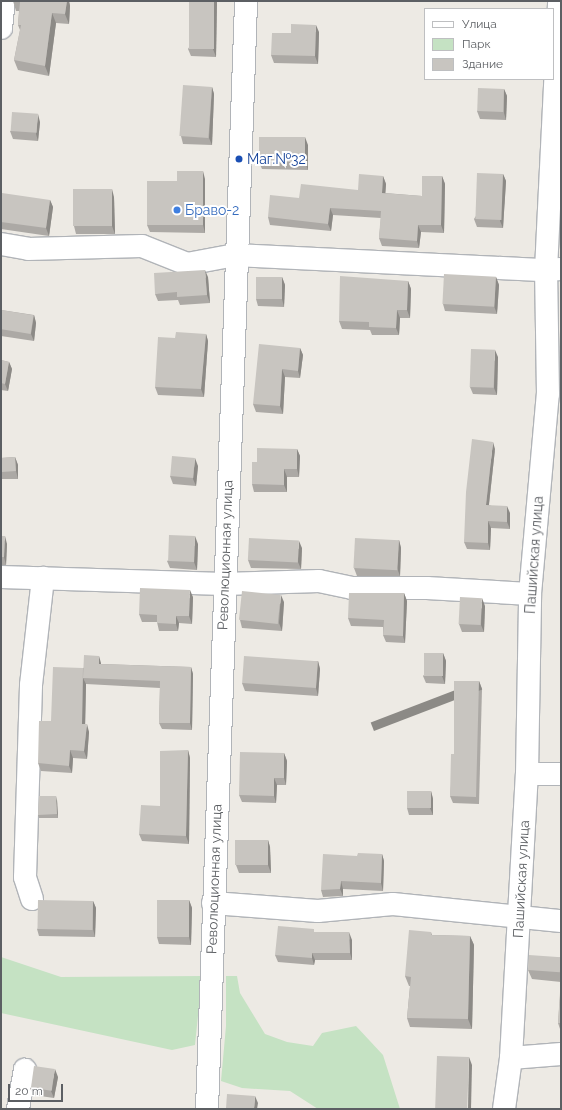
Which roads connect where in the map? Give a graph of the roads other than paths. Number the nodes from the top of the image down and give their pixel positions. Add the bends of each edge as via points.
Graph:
1 (4, 1) edge
2 (246, 1) edge
3 (558, 1) edge
4 (1, 28) edge
5 (557, 122) edge
6 (1, 244) edge
7 (235, 255) junction
8 (553, 269) edge
9 (554, 395) edge
10 (1, 577) edge
11 (43, 578) junction
12 (224, 584) junction
13 (530, 594) junction
14 (527, 774) junction
15 (561, 774) edge
16 (32, 899) dead end
17 (213, 903) junction
18 (518, 916) junction
19 (561, 921) edge
20 (561, 1054) edge
21 (511, 1058) junction
22 (24, 1070) dead end
23 (18, 1109) edge
24 (207, 1109) edge
25 (504, 1109) edge

1 - 4 street
2 - 7 street, Революционная улица
3 - 5 street, Пашийская улица
5 - 8 street, Пашийская улица
6 - 7 street via 28,249 142,246 187,264
7 - 8 street
7 - 12 street, Революционная улица
8 - 9 street, Пашийская улица
9 - 13 street, Пашийская улица
10 - 11 street
11 - 12 street
11 - 16 street via 31,694 25,877
12 - 13 street via 319,581 352,588 426,588
12 - 17 street, Революционная улица
13 - 14 street, Пашийская улица
14 - 15 street
14 - 18 street, Пашийская улица
17 - 18 street via 318,911 393,904
17 - 24 street, Революционная улица
18 - 19 street
18 - 21 street, Пашийская улица
20 - 21 street
21 - 25 street, Пашийская улица
22 - 23 street

